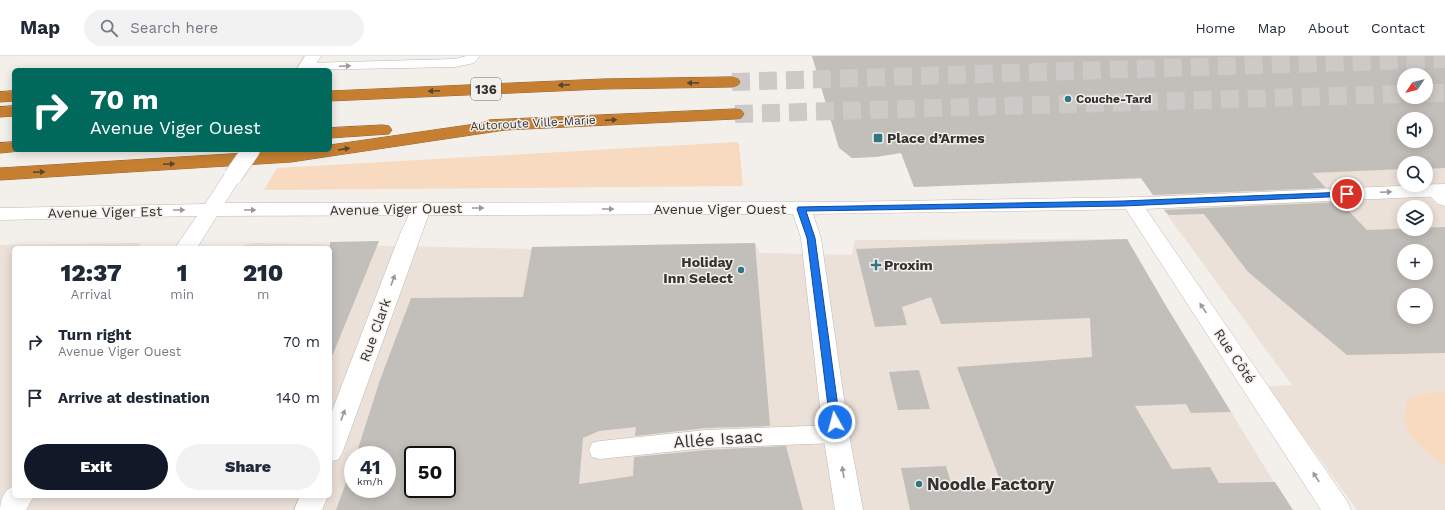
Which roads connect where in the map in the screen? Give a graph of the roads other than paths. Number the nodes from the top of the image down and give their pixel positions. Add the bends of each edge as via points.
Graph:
1 (474, 56) edge
2 (308, 64) edge
3 (732, 82) tunnel mouth
4 (332, 95) edge
5 (12, 96) edge
6 (0, 97) edge
7 (0, 112) edge
8 (12, 112) edge
9 (735, 114) tunnel mouth
10 (502, 125) junction
11 (332, 133) edge
12 (12, 147) edge
13 (0, 148) edge
14 (332, 150) edge
15 (250, 152) edge
16 (318, 152) edge
17 (0, 174) edge
18 (1441, 193) edge
19 (1132, 203) junction
20 (421, 208) junction
21 (801, 209) junction
22 (210, 210) junction
23 (0, 214) edge
24 (187, 246) edge
25 (836, 434) junction
26 (332, 446) edge
27 (600, 450) dead end
28 (19, 498) edge
29 (313, 498) edge
30 (10, 510) edge
31 (308, 510) edge
32 (849, 510) edge
33 (1337, 510) edge

2 -> 1 lane via 455,63 469,60
3 -> 4 highway, 136 via 603,84
5 - 6 highway
7 - 8 highway
10 -> 9 highway, Autoroute Ville-Marie
10 - 11 highway, Autoroute Ville-Marie
14 -> 10 highway
12 - 13 highway
15 - 22 main road, bridge
17 -> 16 highway via 291,156
19 -> 18 main road, Avenue Viger Ouest
19 - 21 main road, Avenue Viger Ouest
33 -> 19 main road, Rue Côté
20 -> 21 main road, Avenue Viger Ouest
22 -> 20 main road, Avenue Viger Ouest
26 -> 20 main road, Rue Clark
21 - 25 main road via 811,238
23 -> 22 main road, Avenue Viger Est
22 - 24 main road
25 - 27 lane, Allée Isaac via 706,438
32 -> 25 main road
28 - 30 main road
29 - 31 main road

